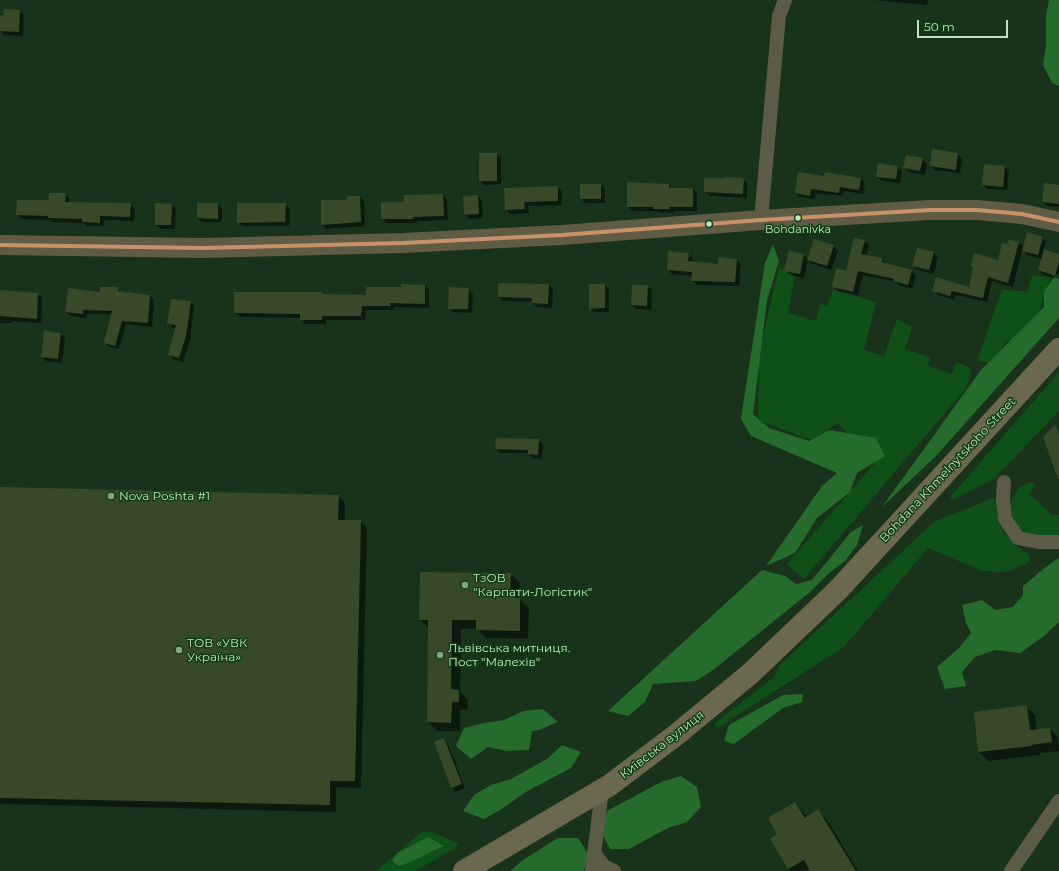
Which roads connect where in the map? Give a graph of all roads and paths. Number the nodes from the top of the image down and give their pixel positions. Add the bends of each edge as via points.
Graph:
1 (773, 0) edge
2 (784, 0) edge
3 (779, 16) junction
4 (761, 220) junction
5 (1059, 222) edge
6 (0, 245) edge
7 (1059, 349) edge
8 (1004, 482) dead end
9 (1059, 542) edge
10 (838, 590) joint
11 (602, 790) junction
12 (1059, 801) edge
13 (594, 853) junction
14 (464, 871) edge
15 (592, 871) edge
16 (614, 871) edge
17 (1011, 871) edge

1 - 3 street
2 - 3 street
3 - 4 street
4 - 5 street via 930,210 977,210 1022,214
4 - 6 street via 403,243 204,248
7 - 10 highway, Bohdana Khmelnytskoho Street
8 - 9 street via 1005,519 1018,538 1038,542
10 - 11 highway, Київська вулиця via 751,673 676,735
11 - 13 street
11 - 14 highway, Київська вулиця
12 - 17 street
13 - 15 street
13 - 16 street via 604,866

